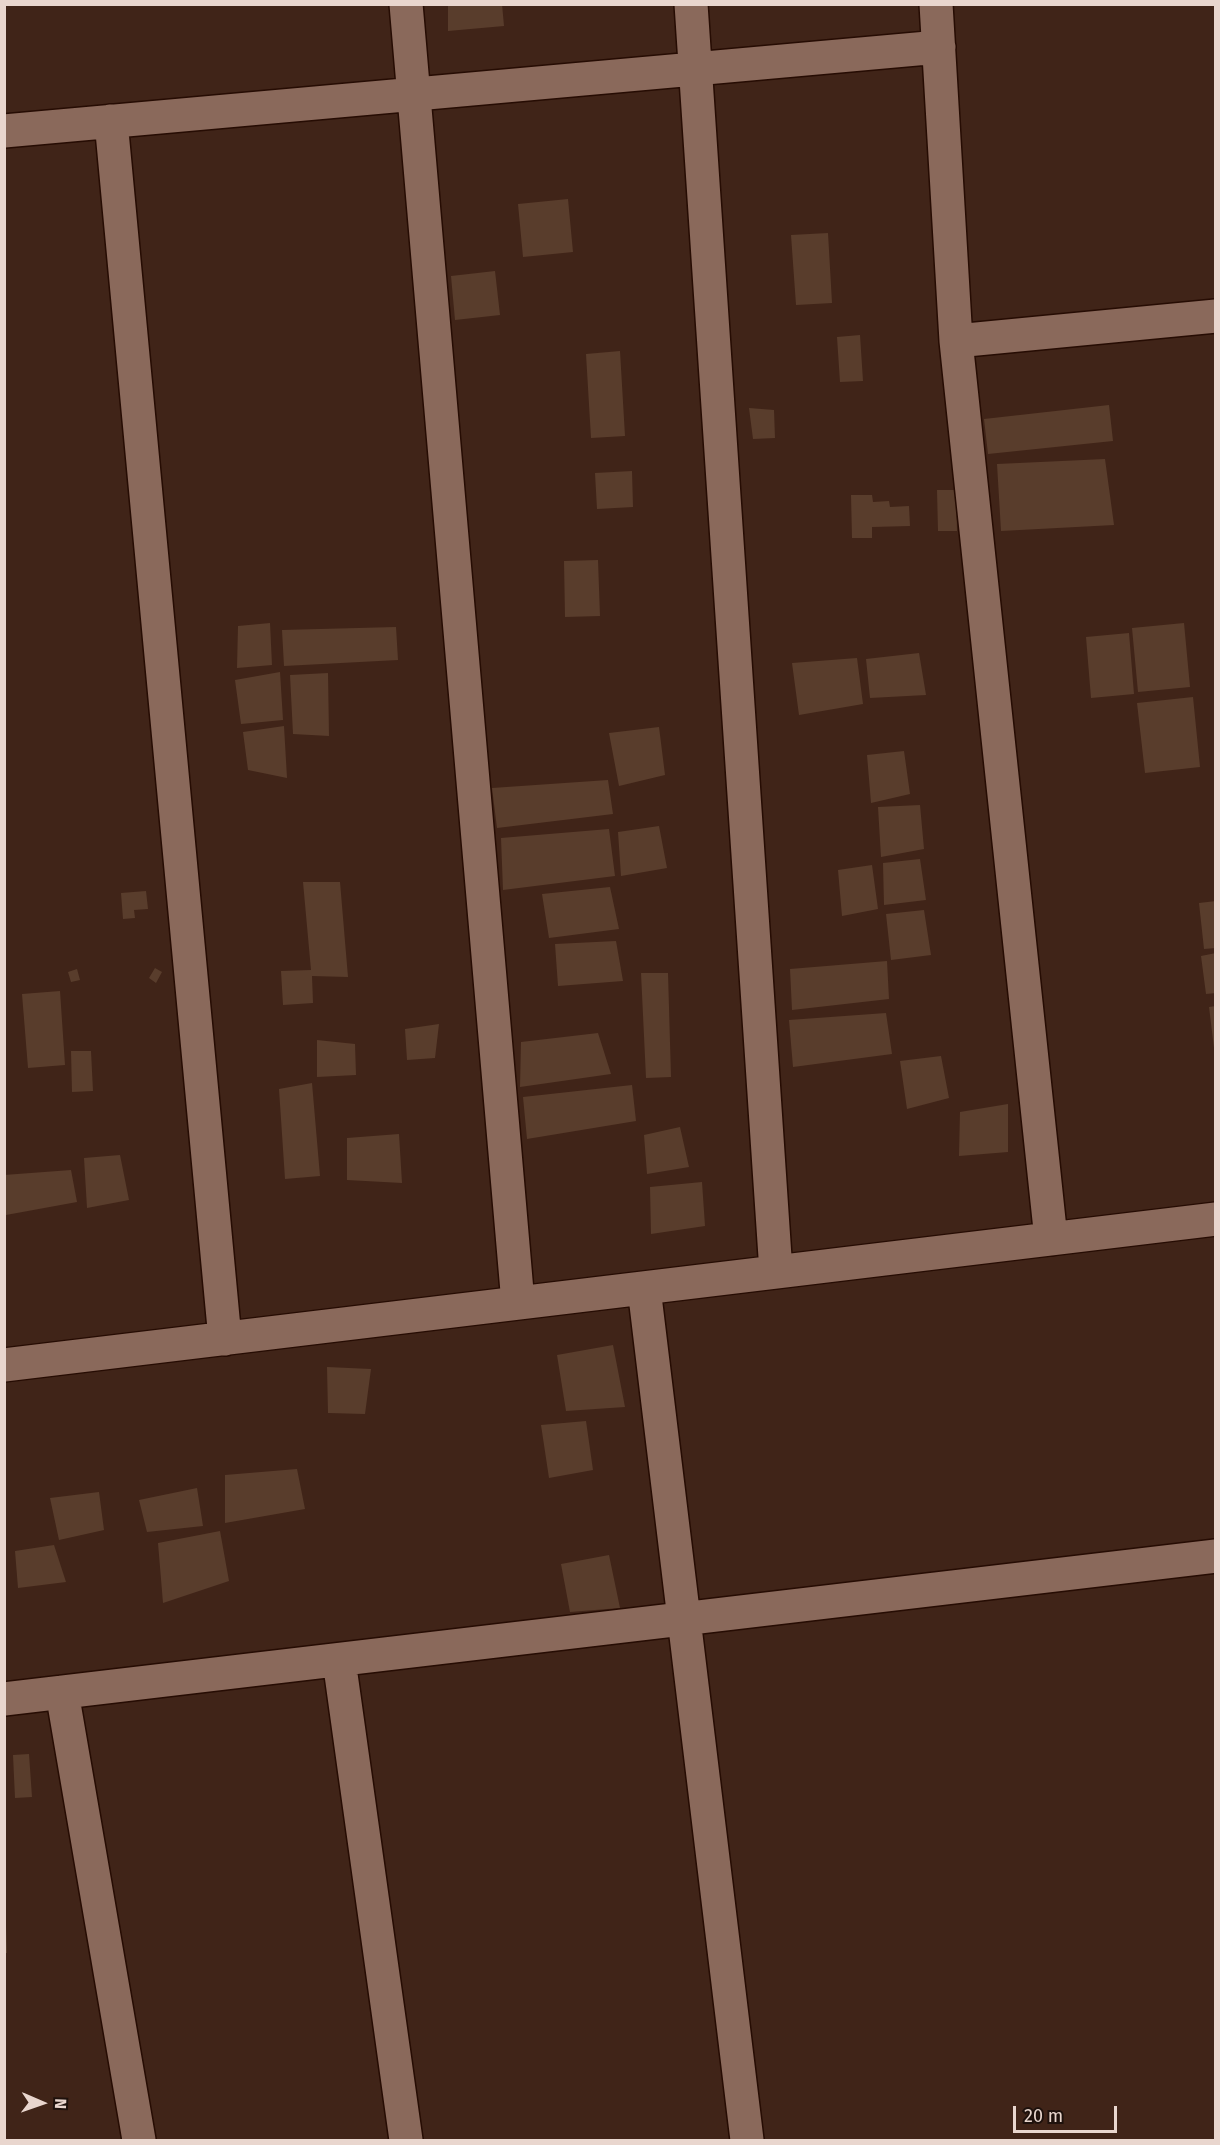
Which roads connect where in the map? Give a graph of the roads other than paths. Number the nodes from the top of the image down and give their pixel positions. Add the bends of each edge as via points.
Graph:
1 (406, 4) edge
2 (691, 4) edge
3 (936, 4) edge
4 (939, 47) junction
5 (695, 68) junction
6 (414, 94) junction
7 (111, 121) junction
8 (4, 131) edge
9 (1215, 316) edge
10 (956, 341) junction
11 (1215, 1219) edge
12 (1051, 1239) junction
13 (776, 1272) junction
14 (644, 1288) junction
15 (518, 1303) junction
16 (225, 1339) junction
17 (4, 1365) edge
18 (1215, 1556) edge
19 (683, 1619) junction
20 (339, 1660) junction
21 (62, 1692) junction
22 (4, 1699) edge
23 (139, 2140) edge
24 (406, 2140) edge
25 (747, 2140) edge

1 - 6 street
2 - 5 street
3 - 4 street
4 - 5 street
4 - 10 street
5 - 6 street
5 - 13 street
6 - 7 street
6 - 15 street
7 - 8 street
7 - 16 street
9 - 10 street
10 - 12 street
11 - 12 street
12 - 13 street
13 - 14 street
14 - 15 street
14 - 19 street
15 - 16 street
16 - 17 street
18 - 19 street
19 - 20 street
19 - 25 street
20 - 21 street
20 - 24 street
21 - 22 street
21 - 23 street

